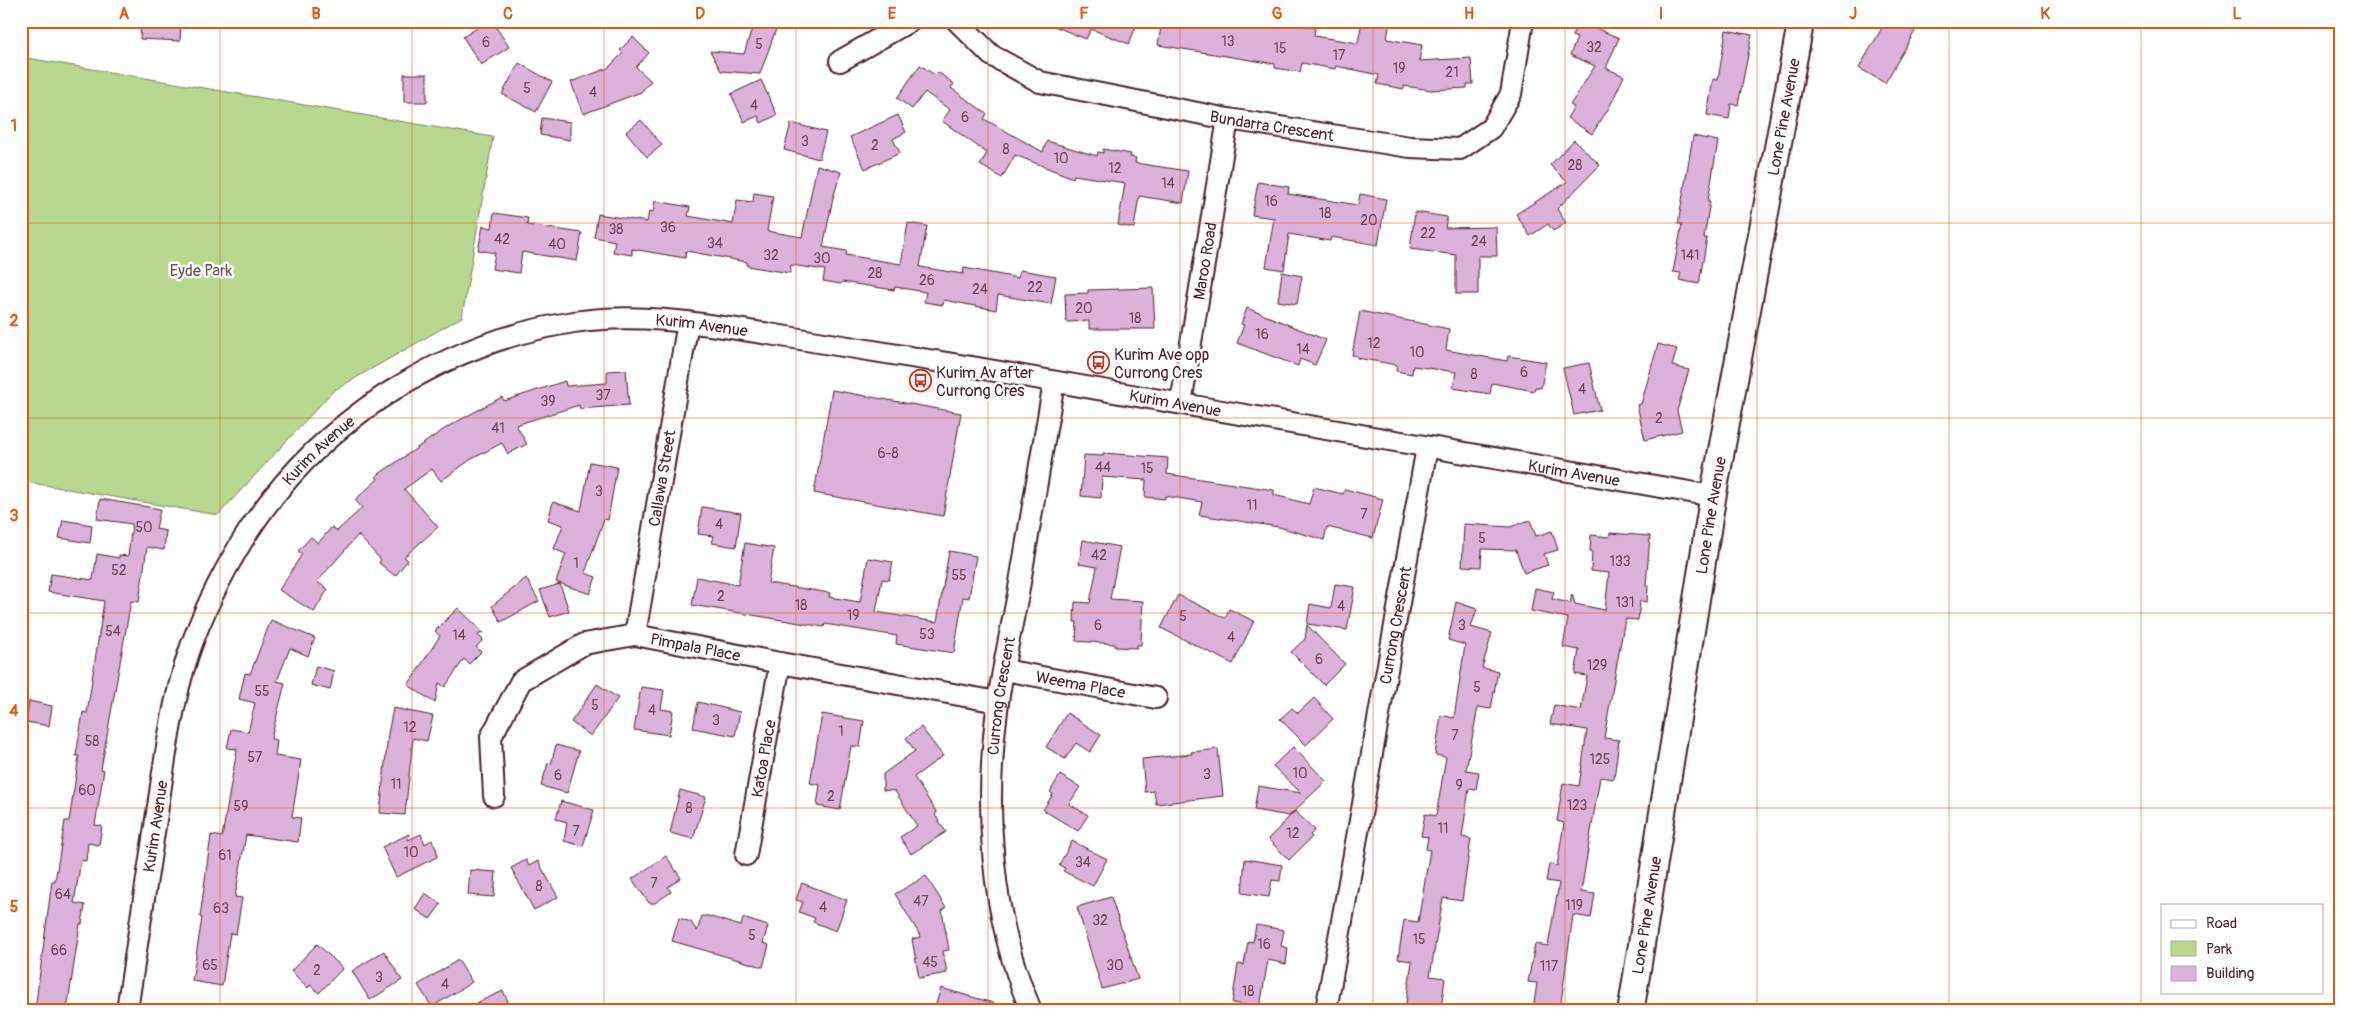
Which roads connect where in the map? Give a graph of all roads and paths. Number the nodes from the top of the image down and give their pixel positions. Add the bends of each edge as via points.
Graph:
1 (910, 21) edge
2 (957, 21) edge
3 (1523, 21) edge
4 (1801, 21) edge
5 (840, 61) dead end
6 (1228, 119) junction
7 (688, 322) junction
8 (1054, 382) junction
9 (1181, 403) junction
10 (1426, 447) junction
11 (1713, 496) junction
12 (635, 635) junction
13 (780, 663) junction
14 (1004, 670) junction
15 (1156, 698) dead end
16 (998, 702) junction
17 (494, 796) dead end
18 (746, 855) dead end
19 (126, 1010) edge
20 (1031, 1010) edge
21 (1326, 1010) edge
22 (1631, 1010) edge

1 - 5 street
2 - 6 street, Bundarra Crescent via 991,55 1040,82
3 - 6 street, Bundarra Crescent via 1511,94 1491,128 1460,149 1410,147
4 - 11 street, Lone Pine Avenue
6 - 9 street, Maroo Road
7 - 8 street, Kurim Avenue
7 - 12 street, Callawa Street
7 - 19 street, Kurim Avenue via 642,317 605,318 535,330 489,343 414,377 372,403 338,430 284,484 244,539 225,572 189,654 173,713
8 - 9 street, Kurim Avenue
8 - 14 street, Currong Crescent
9 - 10 street, Kurim Avenue
10 - 11 street, Kurim Avenue
10 - 21 street, Currong Crescent
11 - 22 street, Lone Pine Avenue
12 - 13 street, Pimpala Place
12 - 17 street, Pimpala Place via 584,644 521,681 491,737
13 - 16 street, Pimpala Place
13 - 18 street, Katoa Place
14 - 15 street, Weema Place
14 - 16 street, Currong Crescent
16 - 20 street, Currong Crescent via 991,784 996,876 1004,928

